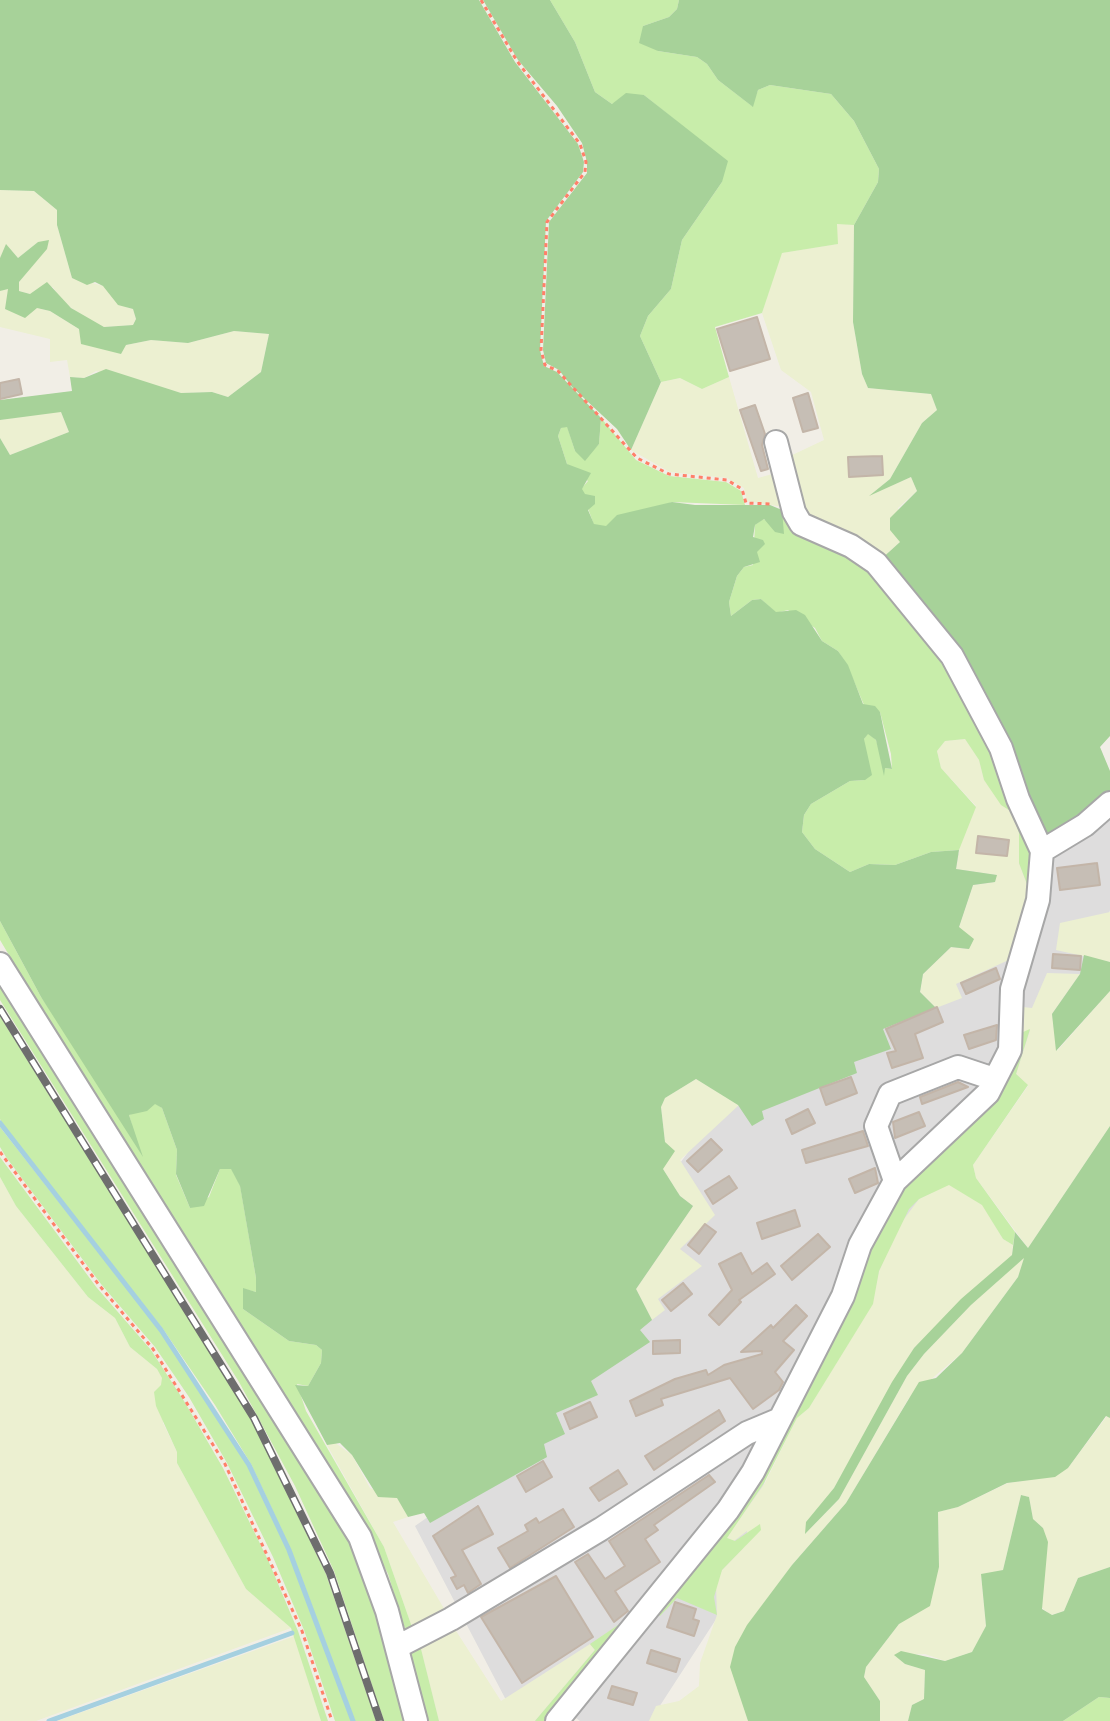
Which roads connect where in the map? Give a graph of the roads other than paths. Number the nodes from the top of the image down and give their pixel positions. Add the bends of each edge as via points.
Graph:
1 (776, 442) dead end
2 (1110, 803) edge
3 (1042, 851) junction
4 (0, 964) edge
5 (994, 1079) junction
6 (895, 1181) junction
7 (778, 1420) junction
8 (397, 1647) junction
9 (416, 1721) edge
10 (557, 1721) edge

1 - 3 street via 794,512 808,530 851,546 876,563 952,656 1006,759
2 - 3 street
3 - 5 street via 1034,923 1012,989 1010,1050
4 - 8 street via 346,1514 371,1562
5 - 6 street via 973,1109
5 - 6 street via 958,1067 890,1094 876,1126
6 - 7 street
7 - 8 street via 747,1433 601,1529
7 - 10 street via 728,1510
8 - 9 street

